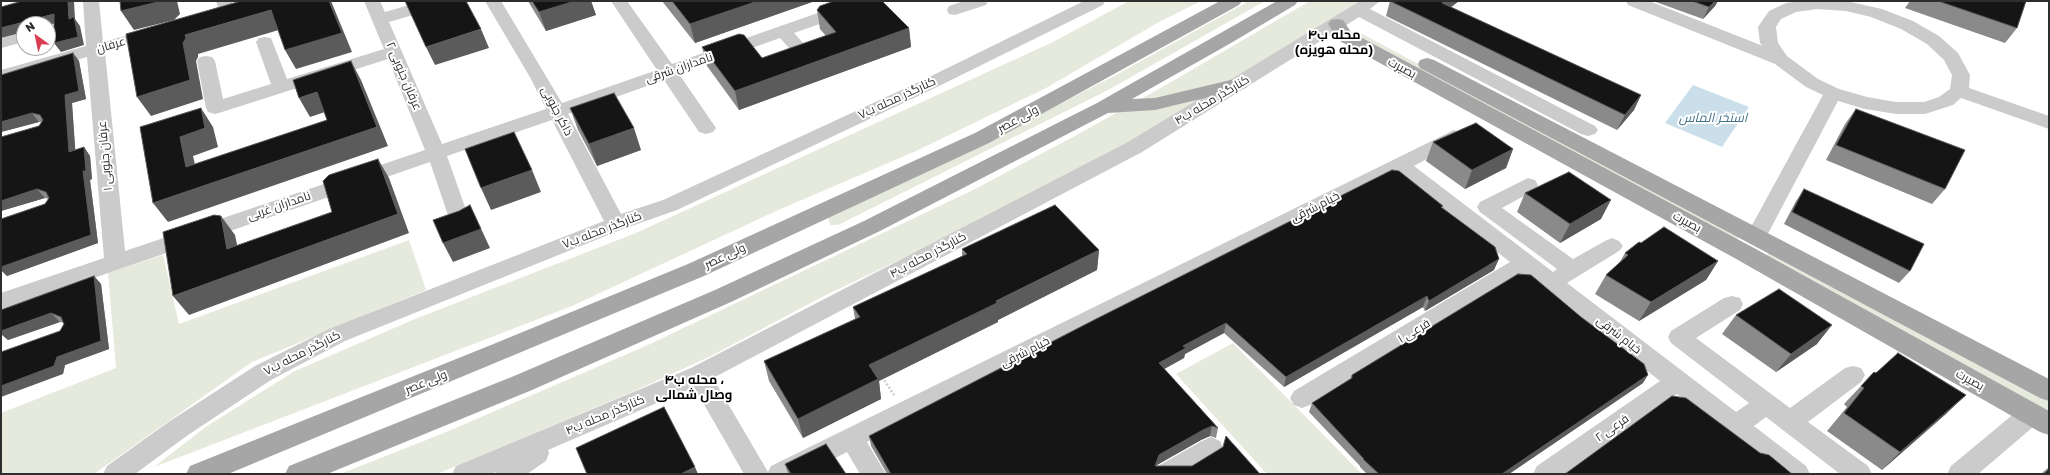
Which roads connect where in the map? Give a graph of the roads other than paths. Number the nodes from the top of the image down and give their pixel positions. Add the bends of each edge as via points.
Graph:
1 (91, 1) edge
2 (372, 1) edge
3 (440, 1) edge
4 (493, 1) edge
5 (619, 1) edge
6 (868, 1) edge
7 (980, 1) edge
8 (1097, 1) edge
9 (1211, 1) edge
10 (1233, 1) edge
11 (1289, 1) edge
12 (1634, 1) edge
13 (1365, 6) edge
14 (1880, 7) edge
15 (955, 10) dead end
16 (380, 19) junction
17 (1192, 24) junction
18 (1337, 24) junction
19 (169, 29) edge
20 (784, 31) junction
21 (16, 39) edge
22 (266, 42) dead end
23 (1, 43) edge
24 (96, 50) junction
25 (393, 52) junction
26 (804, 55) edge
27 (1781, 60) junction
28 (206, 61) dead end
29 (668, 71) junction
30 (1, 76) edge
31 (1239, 84) junction
32 (281, 87) junction
33 (1959, 91) junction
34 (1833, 93) junction
35 (1104, 107) junction
36 (558, 111) junction
37 (2049, 124) edge
38 (706, 128) dead end
39 (1588, 130) dead end
40 (1454, 136) edge
41 (436, 152) junction
42 (1400, 165) junction
43 (1528, 186) dead end
44 (802, 220) junction
45 (462, 224) edge
46 (616, 224) junction
47 (1612, 246) dead end
48 (1751, 246) junction
49 (826, 248) junction
50 (115, 263) junction
51 (1526, 263) junction
52 (1573, 270) junction
53 (1551, 283) junction
54 (1, 302) edge
55 (1732, 304) dead end
56 (699, 375) junction
57 (1853, 375) dead end
58 (1678, 381) junction
59 (2049, 391) edge
60 (1302, 398) dead end
61 (1766, 404) junction
62 (2040, 419) edge
63 (1790, 422) junction
64 (1736, 426) junction
65 (574, 428) junction
66 (852, 439) junction
67 (1211, 448) dead end
68 (116, 474) edge
69 (199, 474) edge
70 (298, 474) edge
71 (465, 474) edge
72 (508, 474) edge
73 (757, 474) edge
74 (780, 474) edge
75 (873, 474) edge
76 (1167, 474) edge
77 (1546, 474) edge
78 (1797, 474) edge
79 (1858, 474) edge
80 (1960, 474) edge

1 - 24 street, عرفان جنوبی ۱
2 - 16 street, عرفان جنوبی ۲
3 - 16 street
4 - 36 street, ذاکر جنوبی
5 - 29 street
6 - 20 street, نامداران شرقی
7 - 15 street
8 - 46 street, کنارگذر محله ب۷ via 927,85 670,205
9 - 17 main road
10 - 17 main road, ولی عصر
11 - 35 main road
12 - 27 street
13 - 18 street, کنارگذر محله ب۴
13 - 39 street
14 - 27 street via 1817,4 1792,7 1775,15 1767,27 1769,43
14 - 33 street via 1933,40 1952,57 1961,75
16 - 25 street, عرفان جنوبی ۲
17 - 44 main road, ولی عصر via 982,138
18 - 31 street, کنارگذر محله ب۴
18 - 48 main road, بصیرت via 1344,36
19 - 24 street, عرفان
20 - 26 street
20 - 29 street, نامداران شرقی
21 - 23 street
22 - 32 street
24 - 30 street, عرفان
24 - 50 street, عرفان جنوبی ۱
25 - 32 street
25 - 41 street, عرفان جنوبی ۲
27 - 34 street via 1812,83
28 - 32 street via 215,108
29 - 36 street, نامداران شرقی
29 - 38 street
31 - 35 main road via 1155,104
31 - 56 street, کنارگذر محله ب۴ via 1135,147
33 - 34 street via 1946,102 1925,108 1896,108 1865,103
33 - 37 street
34 - 48 street
35 - 49 main road
36 - 41 street, نامداران غربی
36 - 46 street, ذاکر جنوبی
40 - 42 street
41 - 45 street, عرفان جنوبی ۲
41 - 50 street, نامداران غربی
42 - 51 street, خیام شرقی
42 - 66 street, خیام شرقی
43 - 52 street via 1488,207
44 - 49 main road
44 - 69 main road, ولی عصر via 696,270
46 - 68 street, کنارگذر محله ب۷ via 337,335 263,373 179,428
47 - 52 street
48 - 59 main road, بصیرت
48 - 62 main road, بصیرت
49 - 70 main road via 523,384
50 - 54 street, نامداران غربی
51 - 53 street, خیام شرقی
51 - 60 street, فرعی ۱
52 - 53 street
53 - 58 street, خیام شرقی
55 - 61 street via 1678,337
56 - 65 street, کنارگذر محله ب۴
56 - 73 street
57 - 63 street
58 - 64 street, خیام شرقی
58 - 77 street, فرعی ۲
61 - 63 street
61 - 64 street
62 - 80 street
63 - 79 street
64 - 78 street, خیام شرقی
65 - 71 street, کنارگذر محله ب۴
65 - 72 street
66 - 74 street, خیام شرقی
66 - 75 street
67 - 76 street

